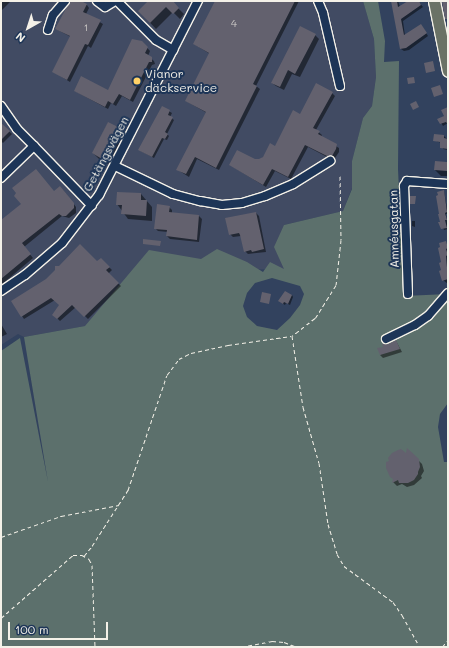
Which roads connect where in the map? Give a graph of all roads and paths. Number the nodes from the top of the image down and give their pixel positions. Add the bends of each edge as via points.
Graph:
1 (65, 1) edge
2 (97, 1) edge
3 (116, 1) edge
4 (198, 1) edge
5 (318, 1) edge
6 (434, 1) edge
7 (48, 30) dead end
8 (173, 50) junction
9 (448, 72) edge
10 (340, 86) dead end
11 (1, 106) edge
12 (34, 146) junction
13 (330, 161) dead end
14 (115, 166) junction
15 (340, 176) dead end
16 (1, 178) edge
17 (448, 184) edge
18 (92, 206) junction
19 (1, 290) edge
20 (448, 293) edge
21 (408, 294) dead end
22 (292, 336) junction
23 (386, 338) dead end
24 (119, 504) junction
25 (1, 537) edge
26 (84, 556) junction
27 (1, 618) edge
28 (448, 640) edge
29 (95, 647) edge
30 (241, 647) edge
31 (297, 647) edge
32 (420, 647) edge
33 (442, 647) edge

1 - 7 street via 53,15
2 - 3 street via 105,7
3 - 8 street via 156,40
4 - 8 street, Getängsvägen
5 - 10 street
6 - 9 main road
8 - 14 street, Getängsvägen
11 - 12 street via 17,129
12 - 16 street
12 - 18 street
13 - 14 street via 293,184 265,196 222,205 173,194
14 - 18 street, Getängsvägen
15 - 22 path via 341,240 336,285 315,318
17 - 21 street, Amnéusgatan via 407,181 404,186
18 - 19 street, Getängsvägen via 62,243 40,264
20 - 23 street via 428,316 416,325
22 - 24 path via 228,345 191,353 179,359 167,375 128,490
22 - 32 path via 303,407 319,463 328,524 337,554 344,566 393,602
24 - 25 path via 61,516
24 - 26 path
26 - 27 path via 73,555
26 - 29 path via 92,565
28 - 33 path
30 - 31 path via 272,641

